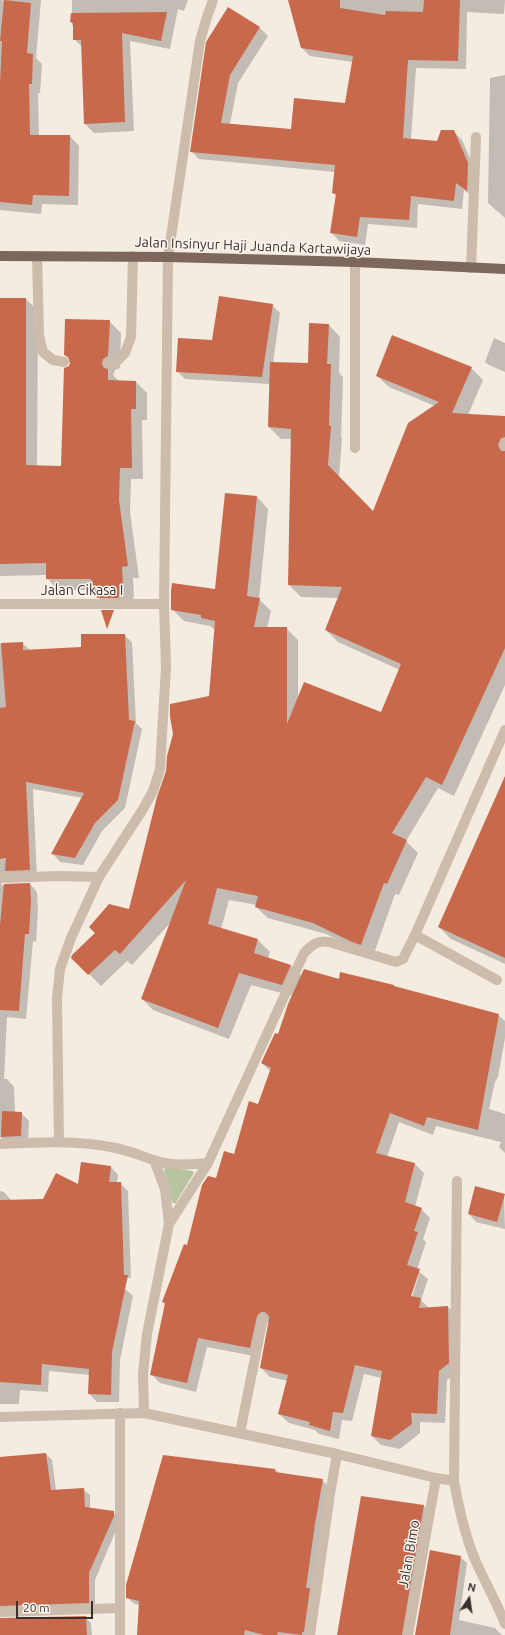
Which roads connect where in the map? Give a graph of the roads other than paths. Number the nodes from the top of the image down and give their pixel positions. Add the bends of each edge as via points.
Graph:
1 (214, 0) edge
2 (476, 137) dead end
3 (0, 256) edge
4 (37, 256) junction
5 (133, 256) junction
6 (168, 257) junction
7 (355, 262) junction
8 (471, 268) junction
9 (505, 269) edge
10 (64, 362) dead end
11 (108, 363) dead end
12 (355, 448) dead end
13 (0, 604) edge
14 (164, 604) junction
15 (505, 730) edge
16 (99, 877) junction
17 (0, 878) edge
18 (415, 935) junction
19 (497, 980) dead end
20 (58, 1142) junction
21 (0, 1144) edge
22 (154, 1160) junction
23 (208, 1163) junction
24 (458, 1180) dead end
25 (169, 1224) junction
26 (263, 1318) dead end
27 (120, 1413) junction
28 (144, 1413) junction
29 (0, 1417) edge
30 (240, 1433) junction
31 (337, 1454) junction
32 (436, 1478) junction
33 (454, 1481) junction
34 (120, 1608) junction
35 (0, 1612) edge
36 (505, 1624) edge
37 (120, 1635) edge
38 (310, 1635) edge
39 (408, 1635) edge

1 - 6 street via 200,41
2 - 8 street
3 - 4 main road, Jalan Insinyur Haji Juanda Kartawijaya
4 - 5 main road, Jalan Insinyur Haji Juanda Kartawijaya
4 - 10 street via 39,330 43,352 53,360
5 - 6 main road, Jalan Insinyur Haji Juanda Kartawijaya
5 - 11 street via 131,337 125,353 117,361
6 - 7 main road, Jalan Insinyur Haji Juanda Kartawijaya
6 - 14 street
7 - 8 main road, Jalan Insinyur Haji Juanda Kartawijaya
7 - 12 street
8 - 9 main road, Jalan Insinyur Haji Juanda Kartawijaya
13 - 14 street, Jalan Cikasa I
14 - 16 street via 165,677 160,769 144,809
15 - 18 street
16 - 17 street
16 - 20 street via 60,969 57,998
18 - 19 street
18 - 23 street via 403,959 396,962 329,942 320,941 312,944 304,953
20 - 21 street
20 - 22 street via 114,1148 145,1155
22 - 23 street via 182,1165
22 - 25 street via 165,1189
23 - 25 street
24 - 33 street
25 - 28 street via 146,1334
26 - 30 street
27 - 28 street
27 - 29 street
27 - 34 street
28 - 30 street
30 - 31 street
31 - 32 street
31 - 38 street
32 - 33 street
32 - 39 street, Jalan Bimo
33 - 36 street via 465,1534
34 - 35 street
34 - 37 street

